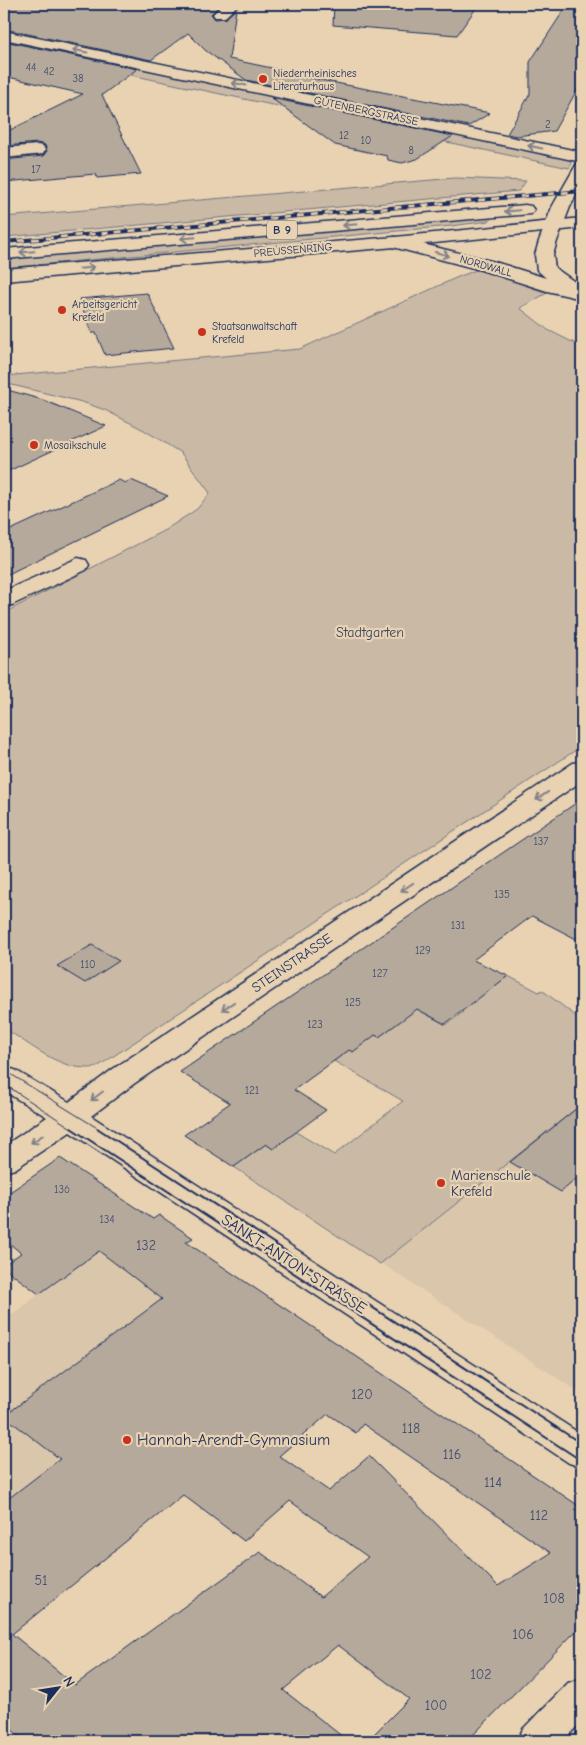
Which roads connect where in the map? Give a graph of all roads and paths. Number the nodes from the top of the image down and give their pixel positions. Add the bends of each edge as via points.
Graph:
1 (232, 4) edge
2 (220, 14) dead end
3 (4, 35) edge
4 (4, 51) edge
5 (160, 84) dead end
6 (37, 150) dead end
7 (4, 153) edge
8 (581, 166) edge
9 (560, 169) dead end
10 (582, 205) edge
11 (561, 207) junction
12 (582, 223) edge
13 (555, 225) junction
14 (395, 242) junction
15 (4, 254) edge
16 (4, 275) edge
17 (580, 292) edge
18 (78, 565) dead end
19 (4, 600) edge
20 (582, 769) edge
21 (4, 1077) edge
22 (70, 1117) junction
23 (4, 1161) edge
24 (582, 1453) edge
25 (582, 1694) edge
26 (537, 1741) edge

1 - 2 street
8 -> 3 street, GUTENBERGSTRASSE
4 - 5 street
6 - 7 street
8 - 9 street
8 - 11 street, NORDWALL
10 - 11 street, PREUSSENRING / B 9
11 - 13 street, NORDWALL
11 -> 15 street, PREUSSENRING / B 9
12 - 13 street, PREUSSENRING / B 9
13 - 14 street, PREUSSENRING / B 9
13 - 17 street, NORDWALL via 544,255 546,270
16 -> 14 street, PREUSSENRING / B 9
14 -> 17 street, NORDWALL
18 - 19 street
20 -> 22 street, STEINSTRASSE via 139,1066
21 - 22 street, SANKT-ANTON-STRASSE
22 -> 23 street, STEINSTRASSE
22 - 24 street, SANKT-ANTON-STRASSE
25 - 26 street

